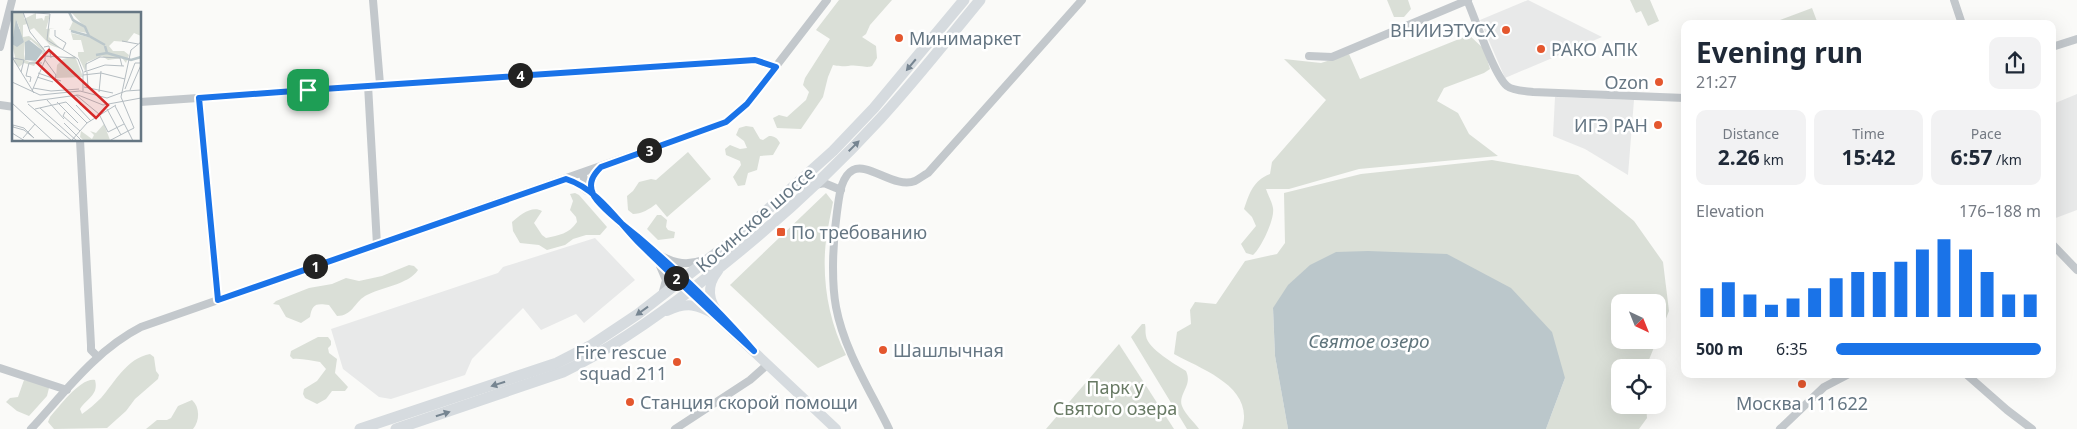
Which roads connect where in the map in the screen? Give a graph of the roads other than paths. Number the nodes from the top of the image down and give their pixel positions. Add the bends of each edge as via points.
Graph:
1 (12, 0) edge
2 (373, 0) edge
3 (827, 0) edge
4 (964, 0) edge
5 (980, 0) edge
6 (1082, 0) edge
7 (1468, 0) edge
8 (1954, 0) edge
9 (1961, 20) edge
10 (2077, 39) edge
11 (0, 47) edge
12 (2056, 47) edge
13 (1309, 56) dead end
14 (776, 67) junction
15 (380, 84) junction
16 (368, 85) junction
17 (199, 98) junction
18 (1681, 98) edge
19 (141, 102) edge
20 (80, 141) edge
21 (601, 167) junction
22 (833, 167) junction
23 (582, 174) junction
24 (566, 179) junction
25 (830, 184) junction
26 (812, 186) junction
27 (841, 190) junction
28 (593, 195) junction
29 (377, 245) junction
30 (2056, 249) edge
31 (650, 251) junction
32 (720, 251) junction
33 (728, 262) junction
34 (2077, 270) edge
35 (682, 281) junction
36 (692, 290) junction
37 (660, 298) junction
38 (218, 300) junction
39 (717, 314) junction
40 (657, 315) junction
41 (98, 357) junction
42 (767, 365) junction
43 (0, 368) edge
44 (1841, 378) edge
45 (1971, 378) edge
46 (67, 390) junction
47 (679, 428) edge
48 (31, 429) edge
49 (360, 429) edge
50 (396, 429) edge
51 (836, 429) edge
52 (889, 429) edge
53 (1780, 429) edge
54 (2032, 429) edge

1 - 11 street
2 - 15 street
3 - 14 street
4 -> 32 highway, Косинское шоссе via 854,130
22 -> 5 highway, Косинское шоссе via 882,118
6 - 27 street via 928,173 914,181 902,182 856,169 847,175
7 - 13 street via 1332,57
7 - 18 street via 1498,74 1512,89
8 - 9 street
10 - 12 street
14 - 15 street via 755,60
14 - 21 street via 747,104 726,122
15 - 16 street
16 - 17 street
16 - 29 street
17 - 19 street
17 - 38 street
20 - 41 street via 91,350
21 - 23 street
21 - 28 street via 592,178
22 - 25 street via 828,177
22 - 26 highway, Косинское шоссе
23 - 24 street
23 - 28 street
24 - 28 street
24 - 29 street
25 - 26 street
25 - 27 street
26 - 33 highway, Косинское шоссе
27 - 52 street via 834,237 836,308 848,343
28 - 31 street
29 - 38 street
30 - 34 street
31 - 32 street via 684,264 706,259
31 - 35 street
31 - 37 street via 665,275
32 - 35 highway, Косинское шоссе
33 - 36 highway, Косинское шоссе
33 - 39 main road via 713,277 709,289
35 - 36 street
35 - 37 highway, Косинское шоссе
36 - 39 street
36 - 40 highway, Косинское шоссе
37 -> 49 highway, Косинское шоссе via 611,333 557,363
38 - 41 street via 141,327
39 - 40 main road via 688,304
39 - 42 main road
50 -> 40 highway, Косинское шоссе via 563,372 600,353
41 - 46 street
42 - 47 street
42 - 51 main road
43 - 46 street
44 - 53 street via 1824,387
45 - 54 street
46 - 48 street

